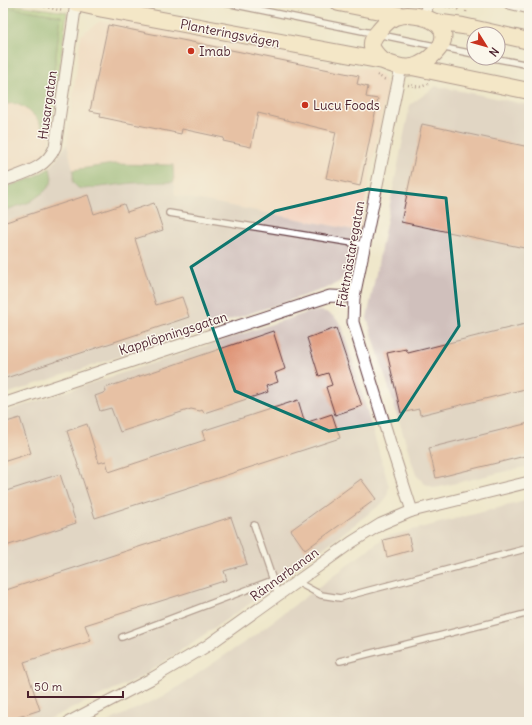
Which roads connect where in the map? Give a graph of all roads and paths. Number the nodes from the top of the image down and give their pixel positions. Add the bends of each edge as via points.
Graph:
1 (76, 3) edge
2 (226, 3) edge
3 (339, 3) edge
4 (509, 3) edge
5 (529, 8) edge
6 (429, 14) edge
7 (400, 15) junction
8 (376, 34) junction
9 (529, 41) edge
10 (440, 47) junction
11 (466, 52) edge
12 (506, 61) edge
13 (383, 62) junction
14 (529, 65) edge
15 (406, 67) junction
16 (529, 91) edge
17 (3, 181) edge
18 (169, 213) dead end
19 (365, 245) junction
20 (354, 298) junction
21 (3, 404) edge
22 (529, 482) edge
23 (412, 511) junction
24 (254, 525) dead end
25 (529, 548) edge
26 (273, 580) junction
27 (297, 582) junction
28 (278, 595) junction
29 (529, 613) edge
30 (122, 637) dead end
31 (340, 661) dead end
32 (69, 722) edge

1 - 13 main road, Planteringsvägen
1 - 17 street, Husargatan via 55,147 49,158 35,169
2 - 8 lane
3 - 7 main road
4 - 5 street
6 - 7 main road
6 - 9 main road via 463,26
6 - 10 main road via 443,35
7 - 8 main road via 388,21
8 - 10 lane
8 - 13 main road via 372,46
10 - 11 lane
10 - 15 main road via 429,59
12 - 14 lane
13 - 15 main road, Planteringsvägen
15 - 16 main road
15 - 19 street, Fäktmästaregatan
18 - 19 lane
19 - 20 street, Fäktmästaregatan
20 - 21 street, Kapplöpningsgatan via 330,296
20 - 23 street, Fäktmästaregatan via 353,322
22 - 23 street, Rännarbanan
23 - 27 street, Rännarbanan via 381,524
24 - 26 lane
25 - 27 lane via 340,598 321,595
26 - 28 lane
26 - 30 lane
27 - 28 street, Rännarbanan
28 - 32 street, Rännarbanan via 208,646
29 - 31 lane

